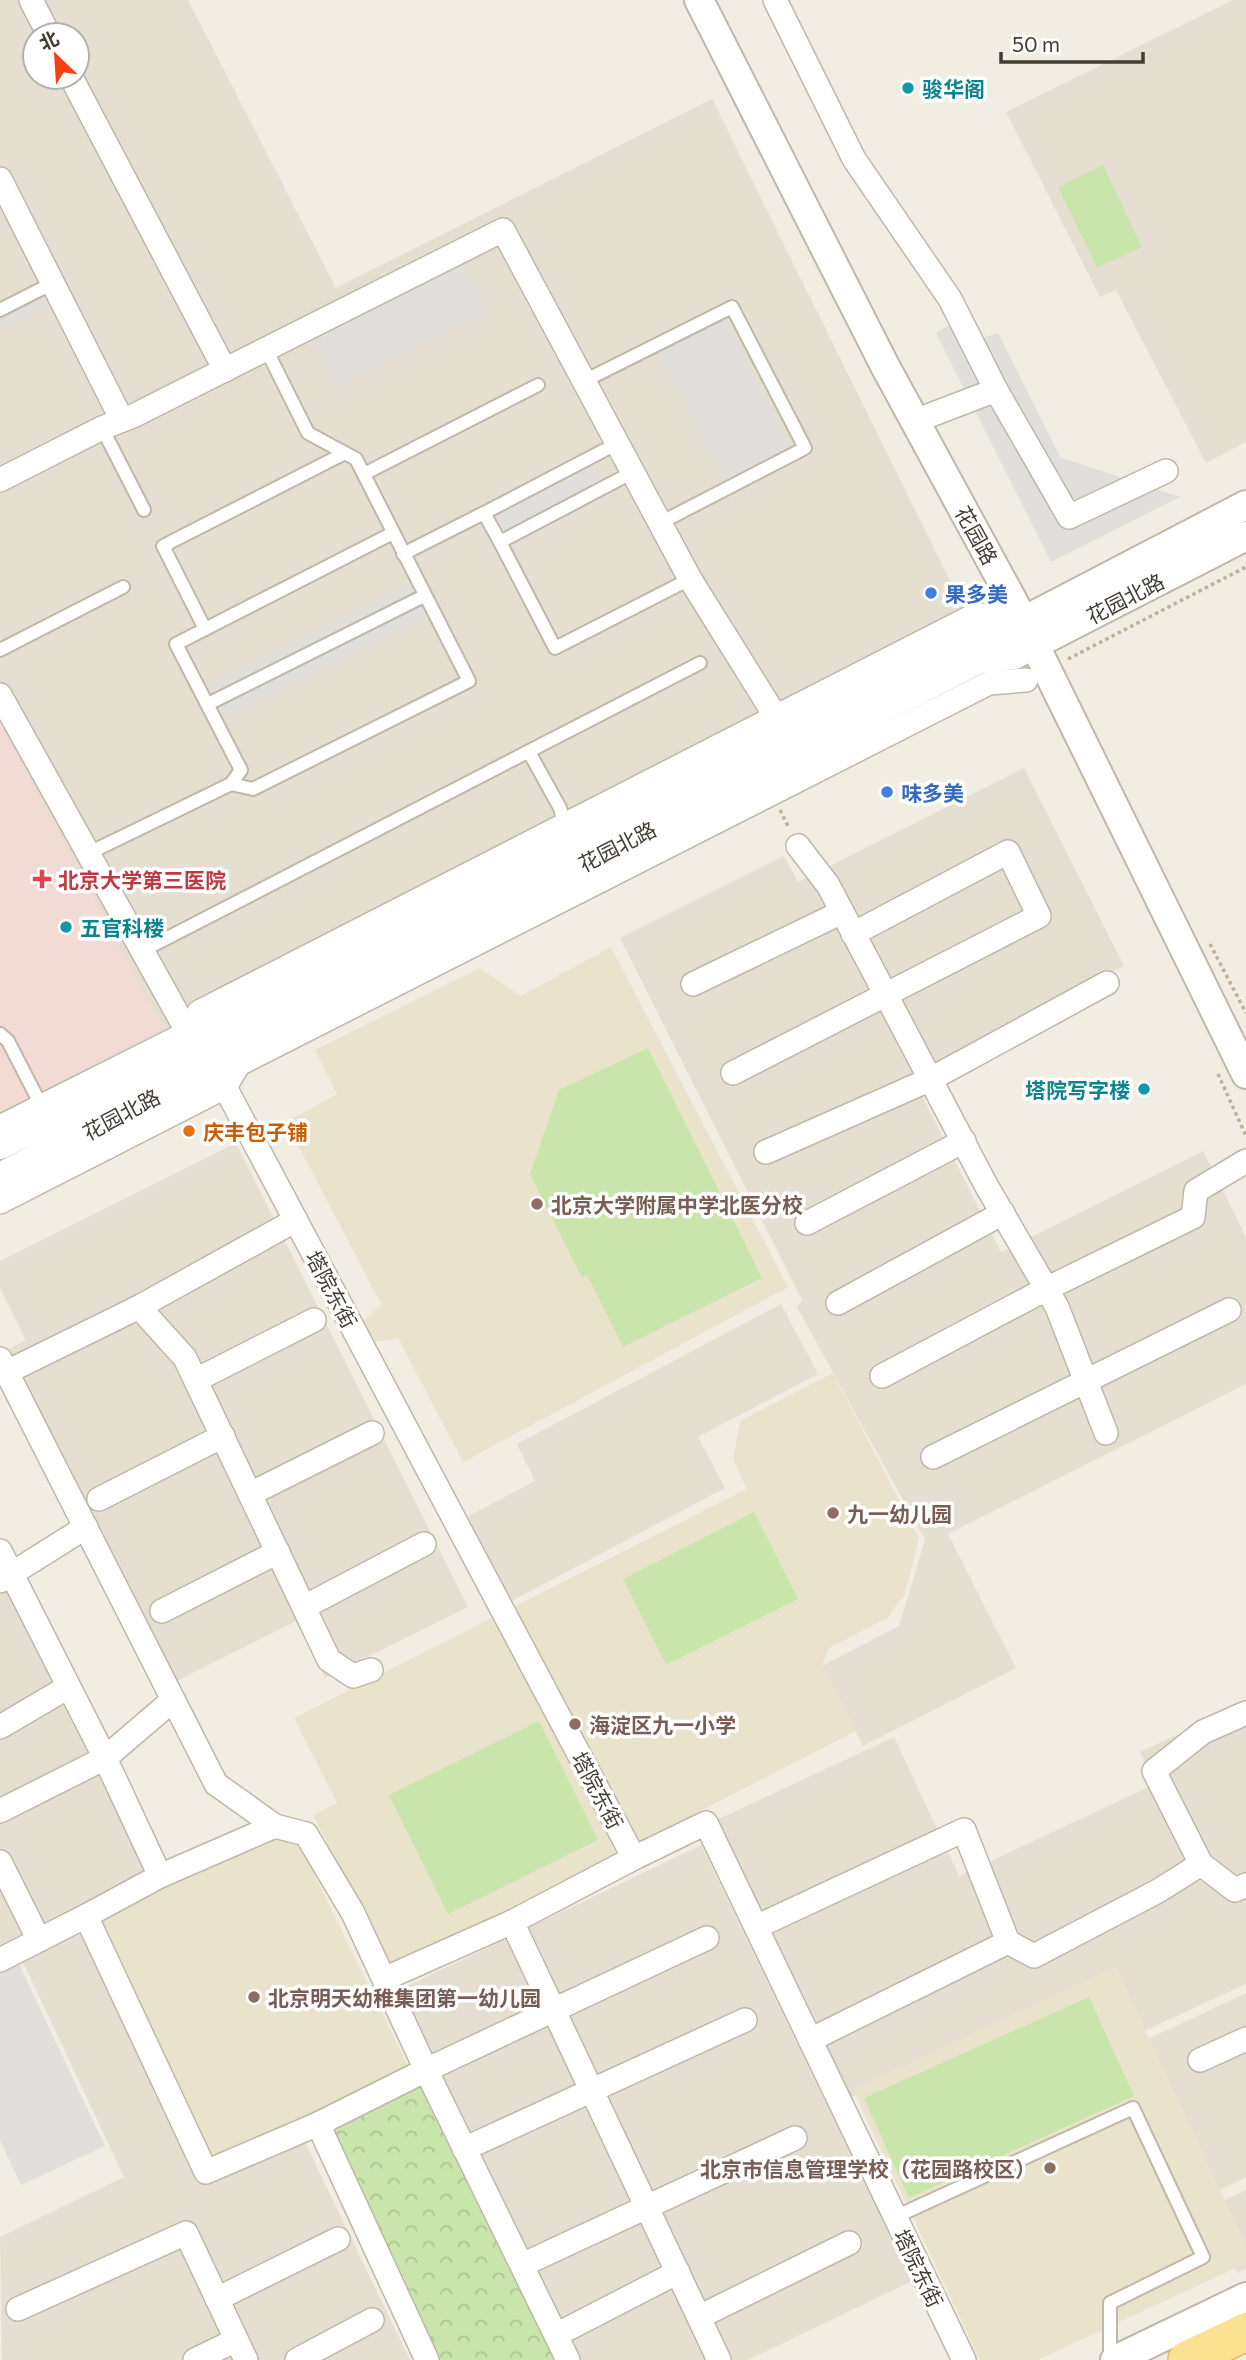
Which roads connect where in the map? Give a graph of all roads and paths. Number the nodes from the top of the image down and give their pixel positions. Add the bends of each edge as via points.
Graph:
1 (31, 0) edge
2 (699, 0) edge
3 (775, 0) edge
4 (42, 21) edge
5 (78, 91) edge
6 (0, 179) edge
7 (52, 283) junction
8 (0, 310) edge
9 (267, 349) junction
10 (225, 370) junction
11 (584, 381) junction
12 (538, 384) dead end
13 (996, 390) junction
14 (915, 421) junction
15 (112, 424) junction
16 (618, 443) junction
17 (345, 453) junction
18 (1166, 471) dead end
19 (633, 472) junction
20 (363, 474) junction
21 (0, 480) edge
22 (1246, 505) edge
23 (144, 510) dead end
24 (484, 513) junction
25 (660, 523) junction
26 (393, 533) junction
27 (1246, 536) edge
28 (500, 542) junction
29 (403, 554) junction
30 (1246, 567) edge
31 (690, 579) junction
32 (122, 587) dead end
33 (425, 596) junction
34 (993, 615) dead end
35 (205, 629) junction
36 (0, 650) edge
37 (1033, 654) junction
38 (700, 663) dead end
39 (208, 704) junction
40 (3, 708) edge
41 (777, 726) junction
42 (529, 752) junction
43 (231, 784) junction
44 (568, 833) junction
45 (798, 846) dead end
46 (89, 853) junction
47 (842, 912) junction
48 (853, 934) junction
49 (142, 951) junction
50 (1107, 983) dead end
51 (693, 984) dead end
52 (887, 995) junction
53 (0, 1034) edge
54 (1240, 1043) edge
55 (206, 1058) junction
56 (733, 1073) dead end
57 (1246, 1074) edge
58 (931, 1079) junction
59 (45, 1113) junction
60 (0, 1127) edge
61 (964, 1141) junction
62 (0, 1145) edge
63 (766, 1152) dead end
64 (1246, 1161) edge
65 (0, 1177) edge
66 (0, 1202) edge
67 (1003, 1213) junction
68 (296, 1220) junction
69 (807, 1223) dead end
70 (1046, 1289) junction
71 (838, 1303) dead end
72 (139, 1307) junction
73 (1229, 1310) dead end
74 (314, 1320) dead end
75 (3, 1365) edge
76 (882, 1376) dead end
77 (196, 1380) junction
78 (1086, 1382) junction
79 (372, 1433) dead end
80 (1106, 1433) dead end
81 (223, 1436) junction
82 (933, 1458) dead end
83 (250, 1494) junction
84 (99, 1499) dead end
85 (86, 1527) junction
86 (424, 1544) dead end
87 (0, 1551) edge
88 (278, 1552) junction
89 (7, 1578) edge
90 (304, 1607) junction
91 (162, 1611) dead end
92 (371, 1670) dead end
93 (68, 1687) junction
94 (173, 1700) junction
95 (1246, 1713) edge
96 (0, 1727) edge
97 (106, 1758) junction
98 (0, 1811) edge
99 (275, 1826) junction
100 (634, 1858) junction
101 (0, 1862) edge
102 (1201, 1864) junction
103 (160, 1876) junction
104 (1246, 1885) edge
105 (86, 1916) junction
106 (512, 1922) junction
107 (756, 1927) junction
108 (707, 1938) dead end
109 (39, 1940) junction
110 (1008, 1942) junction
111 (0, 1960) edge
112 (384, 1979) junction
113 (554, 2010) junction
114 (746, 2020) dead end
115 (1246, 2039) edge
116 (810, 2040) junction
117 (1200, 2060) dead end
118 (426, 2070) junction
119 (592, 2090) junction
120 (318, 2124) junction
121 (794, 2138) dead end
122 (464, 2149) junction
123 (647, 2207) junction
124 (895, 2217) junction
125 (338, 2239) dead end
126 (849, 2243) dead end
127 (522, 2265) junction
128 (678, 2272) junction
129 (1246, 2297) edge
130 (217, 2299) junction
131 (18, 2309) dead end
132 (699, 2317) junction
133 (372, 2320) dead end
134 (1246, 2332) edge
135 (556, 2335) junction
136 (241, 2350) edge
137 (195, 2360) edge
138 (297, 2360) edge
139 (427, 2360) edge
140 (568, 2360) edge
141 (719, 2360) edge
142 (964, 2360) edge
143 (1113, 2360) edge
144 (1187, 2360) edge

1 - 4 street
2 - 14 street, 花园路
3 - 13 street via 854,159 950,299
5 - 10 street
6 - 7 street
7 - 8 lane
7 - 15 street
9 - 10 street
9 - 11 street via 503,230
9 - 17 lane via 308,433
10 - 15 street
11 - 16 street
11 - 25 lane via 732,307 805,448
12 - 20 lane
13 - 14 street
13 - 18 street via 1069,517
14 - 37 street, 花园路
15 - 21 street
15 - 23 lane
16 - 19 street
16 - 24 lane
17 - 20 lane via 356,459
17 - 35 lane via 163,546
19 - 25 street
19 - 28 lane
20 - 26 lane
22 - 37 street, 花园北路
24 - 28 lane
24 - 29 lane
25 - 31 street
26 - 29 lane
26 - 35 lane
27 - 37 street, 花园北路
28 - 31 lane via 555,648
29 - 33 lane
30 - 37 path
31 - 41 street
32 - 36 lane
33 - 39 lane
33 - 43 lane via 468,681 253,789
34 - 41 street via 973,616
35 - 39 lane via 176,644
37 - 41 street, 花园北路 via 1002,632 966,640
37 - 54 street, 花园路
37 - 55 street, 花园北路 via 979,659
38 - 42 lane
39 - 43 lane via 241,770
40 - 46 street, 塔院东街
41 - 44 street, 花园北路
42 - 44 lane via 560,808
42 - 49 lane
43 - 46 lane
44 - 55 street, 花园北路 via 215,1024
45 - 47 street
46 - 49 street, 塔院东街
47 - 48 street
47 - 51 street
48 - 52 street
48 - 52 street via 1008,852 1040,916
49 - 55 street, 塔院东街
50 - 58 street
52 - 56 street
52 - 58 street
53 - 59 lane
54 - 57 street, 花园路
55 - 59 street, 花园北路
55 - 65 street, 花园北路
55 - 66 street
55 - 68 street, 塔院东街
58 - 61 street
58 - 63 street
59 - 60 street
59 - 62 street, 花园北路
61 - 67 street
61 - 69 street
64 - 70 street via 1196,1191 1193,1217
67 - 70 street
67 - 71 street
68 - 72 street
68 - 100 street, 塔院东街
70 - 76 street
70 - 78 street
72 - 75 street
72 - 77 street via 185,1358
73 - 78 street
74 - 77 street
75 - 85 street
77 - 81 street
78 - 80 street
78 - 82 street
79 - 83 street
81 - 83 street
81 - 84 street
83 - 88 street
85 - 89 street
85 - 94 street
86 - 90 street
87 - 89 street
88 - 90 street
88 - 91 street
89 - 93 street
90 - 92 street via 329,1660 353,1676
93 - 96 street
93 - 97 street
94 - 97 street
94 - 99 street via 216,1784
95 - 102 street via 1203,1732 1154,1770
97 - 98 street
97 - 103 street
99 - 103 street
99 - 112 street via 306,1834 353,1913
100 - 106 street
100 - 107 street, 塔院东街 via 706,1823
101 - 109 street
102 - 104 street via 1235,1890
102 - 110 street via 1034,1956
103 - 105 street
105 - 109 street
105 - 120 street via 206,2172
106 - 112 street
106 - 113 street
107 - 110 street via 964,1830
107 - 116 street, 塔院东街
108 - 113 street
109 - 111 street
110 - 116 street
112 - 118 street
113 - 118 street
113 - 119 street
114 - 119 street
115 - 117 street
116 - 124 street, 塔院东街
118 - 120 street
118 - 122 street
119 - 122 street
119 - 123 street
120 - 139 street
121 - 123 street
122 - 127 street
123 - 127 street
123 - 128 street
124 - 142 street, 塔院东街
124 - 143 lane via 1133,2108 1203,2257 1110,2303
125 - 130 street
126 - 132 street
127 - 135 street
128 - 132 street
128 - 135 street
129 - 143 street
130 - 131 street via 186,2233
130 - 136 street
132 - 141 street
133 - 138 street
134 - 144 main road
135 - 140 street
136 - 137 street

